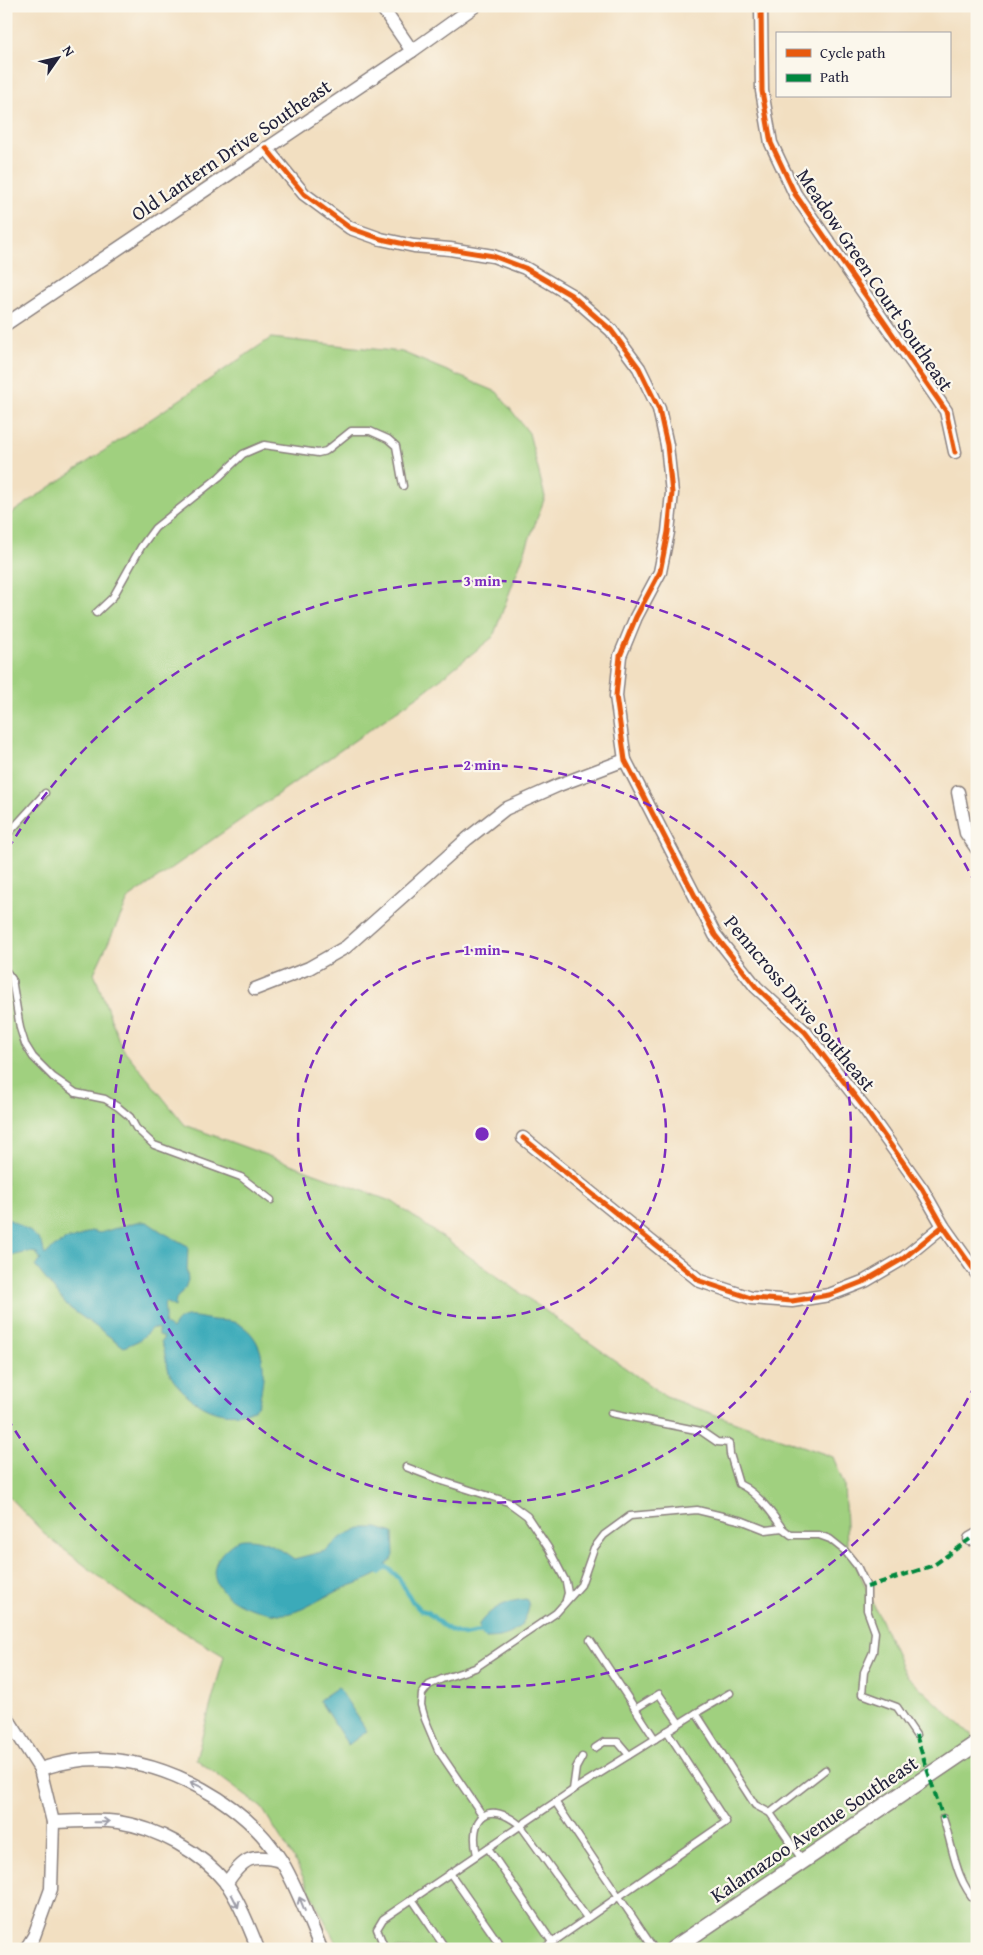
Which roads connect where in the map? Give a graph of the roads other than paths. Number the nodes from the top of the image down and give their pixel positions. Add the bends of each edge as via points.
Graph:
1 (381, 6) edge
2 (475, 6) edge
3 (760, 6) edge
4 (412, 51) junction
5 (266, 148) junction
6 (6, 324) edge
7 (955, 452) dead end
8 (403, 486) dead end
9 (96, 613) dead end
10 (625, 760) junction
11 (958, 792) dead end
12 (45, 793) dead end
13 (6, 836) edge
14 (977, 849) edge
15 (6, 970) edge
16 (254, 989) dead end
17 (523, 1138) dead end
18 (271, 1200) dead end
19 (942, 1226) junction
20 (977, 1274) edge
21 (611, 1413) dead end
22 (406, 1467) dead end
23 (782, 1528) junction
24 (565, 1603) junction
25 (590, 1640) dead end
26 (730, 1693) dead end
27 (636, 1709) junction
28 (696, 1713) junction
29 (6, 1716) edge
30 (679, 1724) junction
31 (667, 1731) junction
32 (916, 1735) dead end
33 (655, 1739) junction
34 (977, 1743) edge
35 (595, 1748) dead end
36 (629, 1755) junction
37 (582, 1757) dead end
38 (40, 1769) junction
39 (825, 1770) dead end
40 (573, 1790) junction
41 (556, 1803) junction
42 (770, 1813) junction
43 (483, 1816) junction
44 (943, 1818) dead end
45 (53, 1822) junction
46 (521, 1826) junction
47 (488, 1848) junction
48 (478, 1855) junction
49 (282, 1861) junction
50 (803, 1861) junction
51 (450, 1873) junction
52 (226, 1884) junction
53 (618, 1896) junction
54 (412, 1899) junction
55 (977, 1903) edge
56 (587, 1918) junction
57 (552, 1942) junction
58 (26, 1949) edge
59 (258, 1949) edge
60 (321, 1949) edge
61 (385, 1949) edge
62 (446, 1949) edge
63 (503, 1949) edge
64 (543, 1949) edge
65 (654, 1949) edge
66 (673, 1949) edge

1 - 4 street
2 - 4 street, Old Lantern Drive Southeast
3 - 7 street, Meadow Green Court Southeast via 762,91 771,144 795,194 946,411
4 - 5 street, Old Lantern Drive Southeast
5 - 6 street, Old Lantern Drive Southeast
5 - 10 street, Penncross Drive Southeast via 304,194 350,228 414,246 493,256 525,268 571,295 612,330 639,368 659,409 672,493 660,572 620,656 616,696
8 - 9 lane via 396,446 370,431 351,430 326,451 318,453 264,445 238,458 155,528 113,597
10 - 16 street via 505,809 346,947 309,968
10 - 19 street, Penncross Drive Southeast via 714,935 756,987 805,1032 916,1181
11 - 14 street via 966,833
12 - 13 lane
15 - 18 lane via 12,979 25,1044 53,1077 76,1093 105,1099 118,1107 154,1145 240,1177
17 - 19 street via 700,1281 751,1298 792,1301 829,1295 865,1282 904,1258
19 - 20 street, Penncross Drive Southeast
21 - 23 lane via 701,1431 717,1442 729,1443 739,1484 754,1493
22 - 24 lane via 508,1502 527,1516 566,1582 568,1593
23 - 24 lane via 766,1530 697,1510 630,1516 604,1535 594,1548 581,1585
23 - 32 lane via 792,1535 819,1535 830,1539 857,1566 867,1587 868,1610 875,1632 873,1652 864,1672 862,1694 896,1707
24 - 43 lane via 542,1624 489,1660 429,1685 422,1694 421,1705 438,1750
25 - 27 lane
26 - 28 lane
27 - 30 lane via 659,1694
27 - 33 lane
28 - 30 lane
28 - 42 lane via 755,1805
29 - 38 street
30 - 31 lane
31 - 33 lane
31 - 53 lane via 726,1822
33 - 36 lane
34 - 50 street, Kalamazoo Avenue Southeast
35 - 36 lane via 604,1742 618,1742
36 - 40 lane
37 - 40 lane via 576,1768
38 - 45 street
49 -> 38 street via 255,1828 208,1791 179,1777 144,1766 100,1759 66,1762
39 - 42 lane
40 - 41 lane
41 - 46 lane
41 - 53 lane
42 - 50 lane
43 - 46 lane via 502,1814
43 - 48 lane via 474,1832
44 - 55 lane via 957,1871
45 -> 52 street via 133,1825 193,1852
45 - 58 street via 50,1889 34,1936
46 - 47 lane
46 - 56 lane
47 - 48 lane
47 - 57 lane
48 - 51 lane
49 - 52 street via 264,1856 244,1861
60 -> 49 street
50 - 66 street, Kalamazoo Avenue Southeast
51 - 54 lane
51 - 63 lane
52 -> 59 street
53 - 56 lane
53 - 65 lane
54 - 61 lane via 383,1919 377,1928
54 - 62 lane
56 - 57 lane
57 - 64 lane

